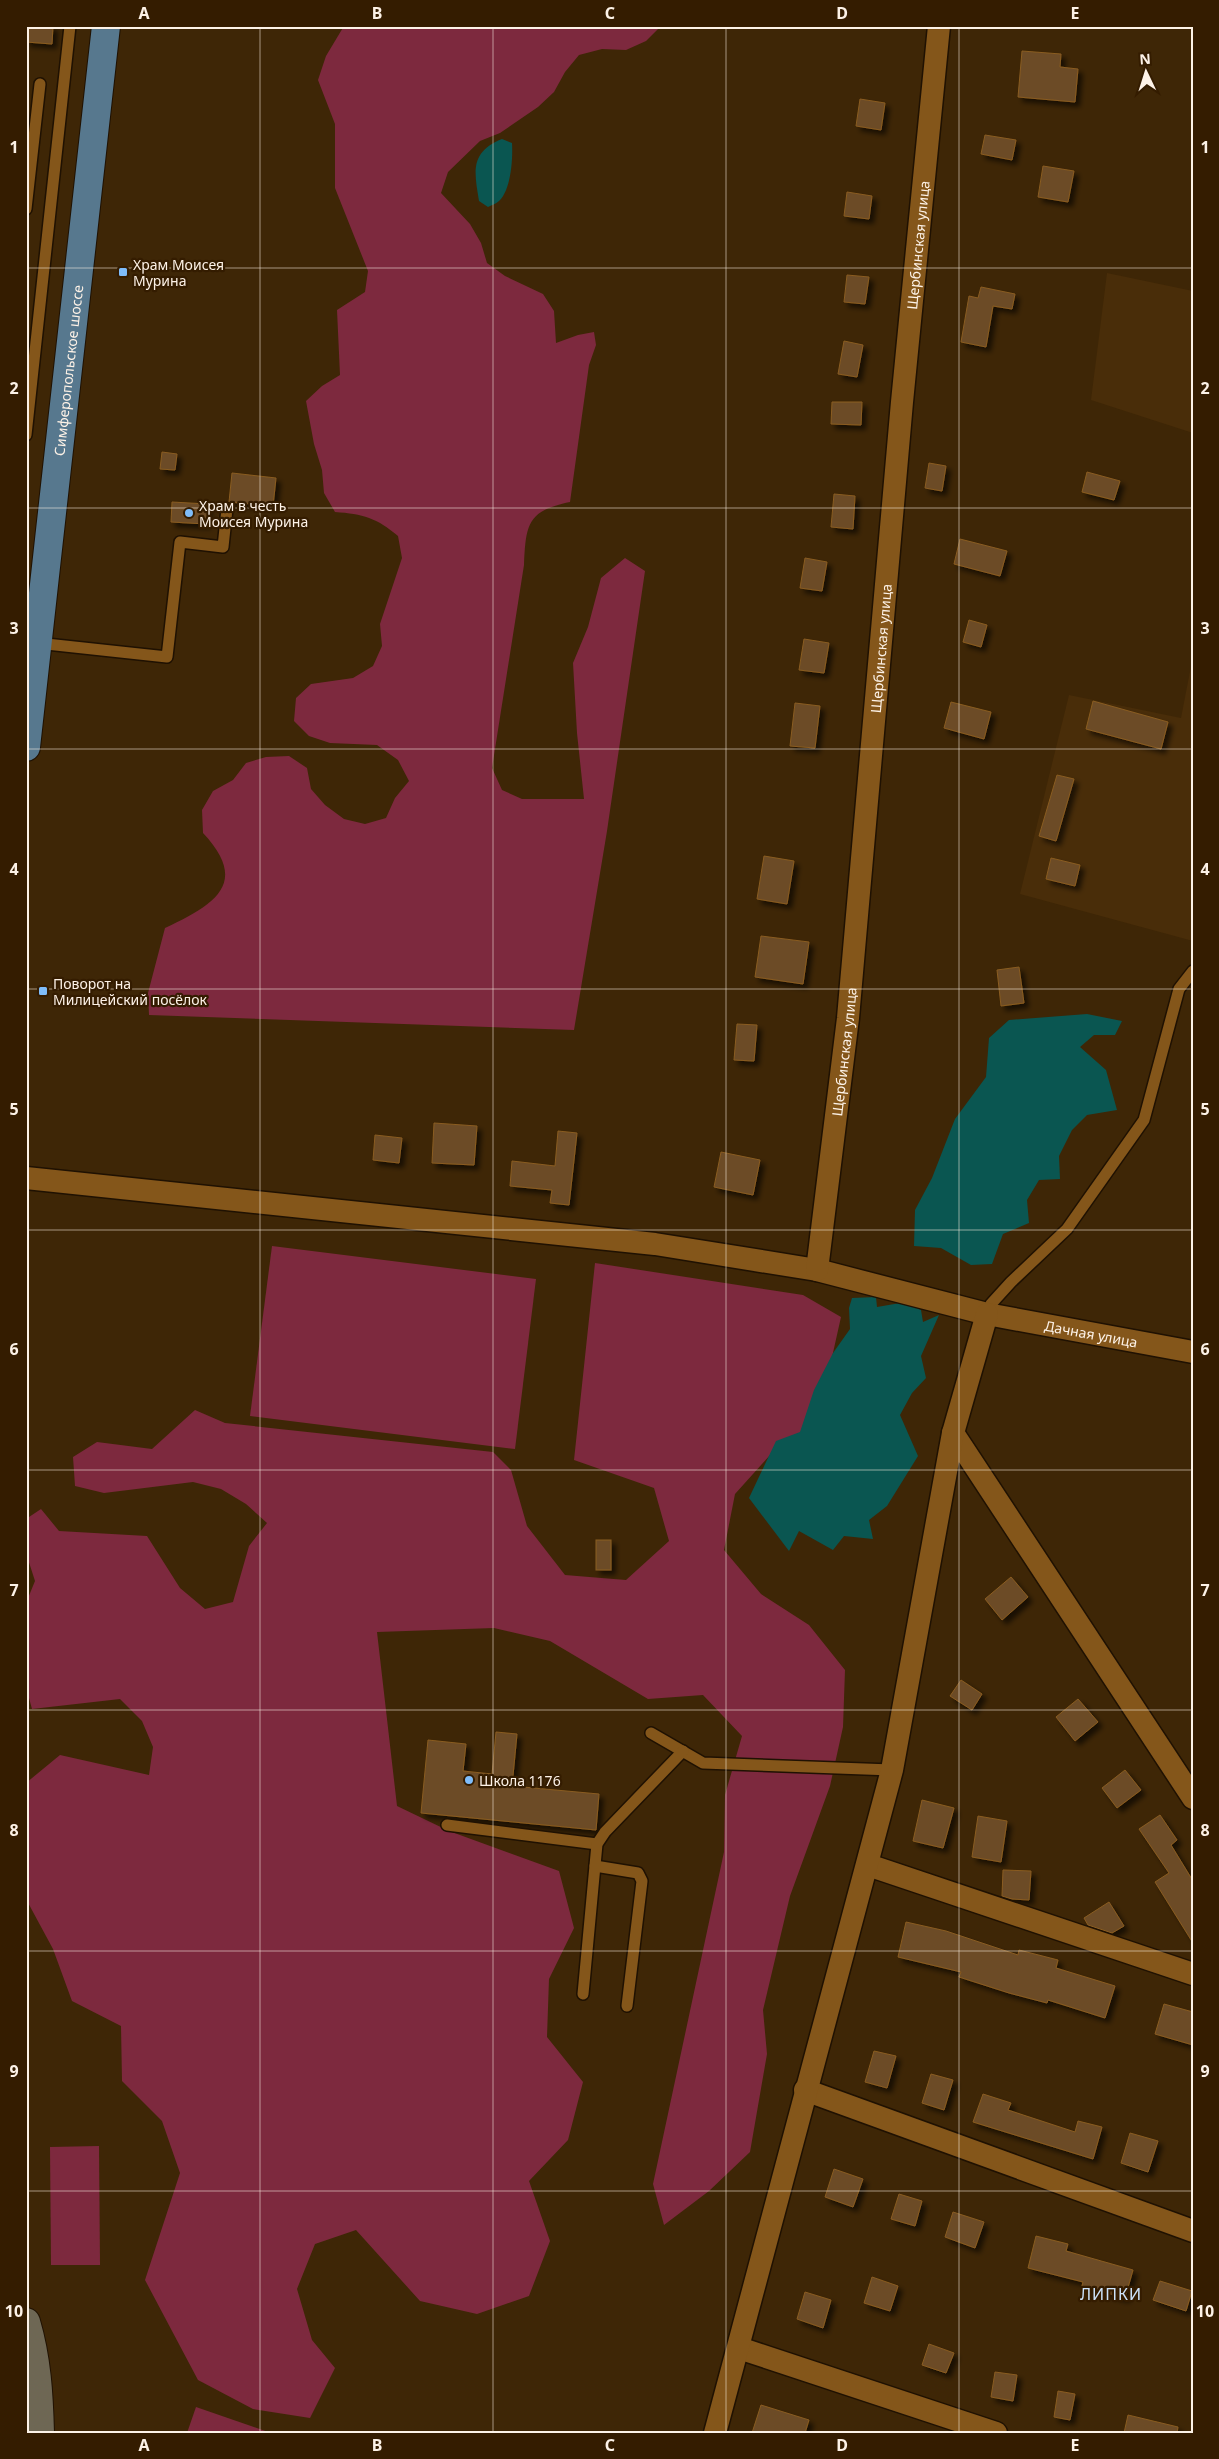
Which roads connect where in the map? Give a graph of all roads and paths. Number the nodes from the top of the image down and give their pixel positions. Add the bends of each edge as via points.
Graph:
1 (70, 26) edge
2 (106, 26) edge
3 (939, 26) edge
4 (40, 84) dead end
5 (26, 209) edge
6 (26, 435) edge
7 (227, 509) dead end
8 (37, 643) junction
9 (26, 747) edge
10 (1193, 971) edge
11 (26, 1178) edge
12 (817, 1270) junction
13 (987, 1314) junction
14 (1193, 1352) edge
15 (953, 1433) junction
16 (651, 1733) dead end
17 (683, 1751) junction
18 (892, 1770) junction
19 (1193, 1798) edge
20 (447, 1825) dead end
21 (597, 1844) junction
22 (868, 1865) junction
23 (595, 1866) junction
24 (1193, 1974) edge
25 (583, 1994) dead end
26 (627, 2006) dead end
27 (805, 2090) junction
28 (1193, 2231) edge
29 (26, 2322) edge
30 (739, 2348) junction
31 (40, 2433) edge
32 (715, 2433) edge
33 (996, 2433) edge

1 - 6 lane
2 - 8 main road, Симферопольское шоссе
3 - 12 street, Щербинская улица via 848,1018
4 - 5 lane
7 - 8 lane via 223,547 180,542 167,657
8 - 9 main road, Симферопольское шоссе
10 - 13 lane via 1179,989 1144,1120 1067,1229 1001,1293
11 - 12 street, Дачная улица via 655,1244
12 - 13 street, Дачная улица
13 - 14 street, Дачная улица
13 - 15 street
15 - 18 street
15 - 19 street
16 - 17 lane
17 - 18 lane via 703,1763
17 - 21 lane
18 - 22 street
20 - 21 lane
21 - 23 lane
22 - 24 street
22 - 27 street
23 - 25 lane
23 - 26 lane via 638,1873 642,1881
27 - 28 street
27 - 30 street
29 - 31 main road via 35,2357
30 - 32 street
30 - 33 street

